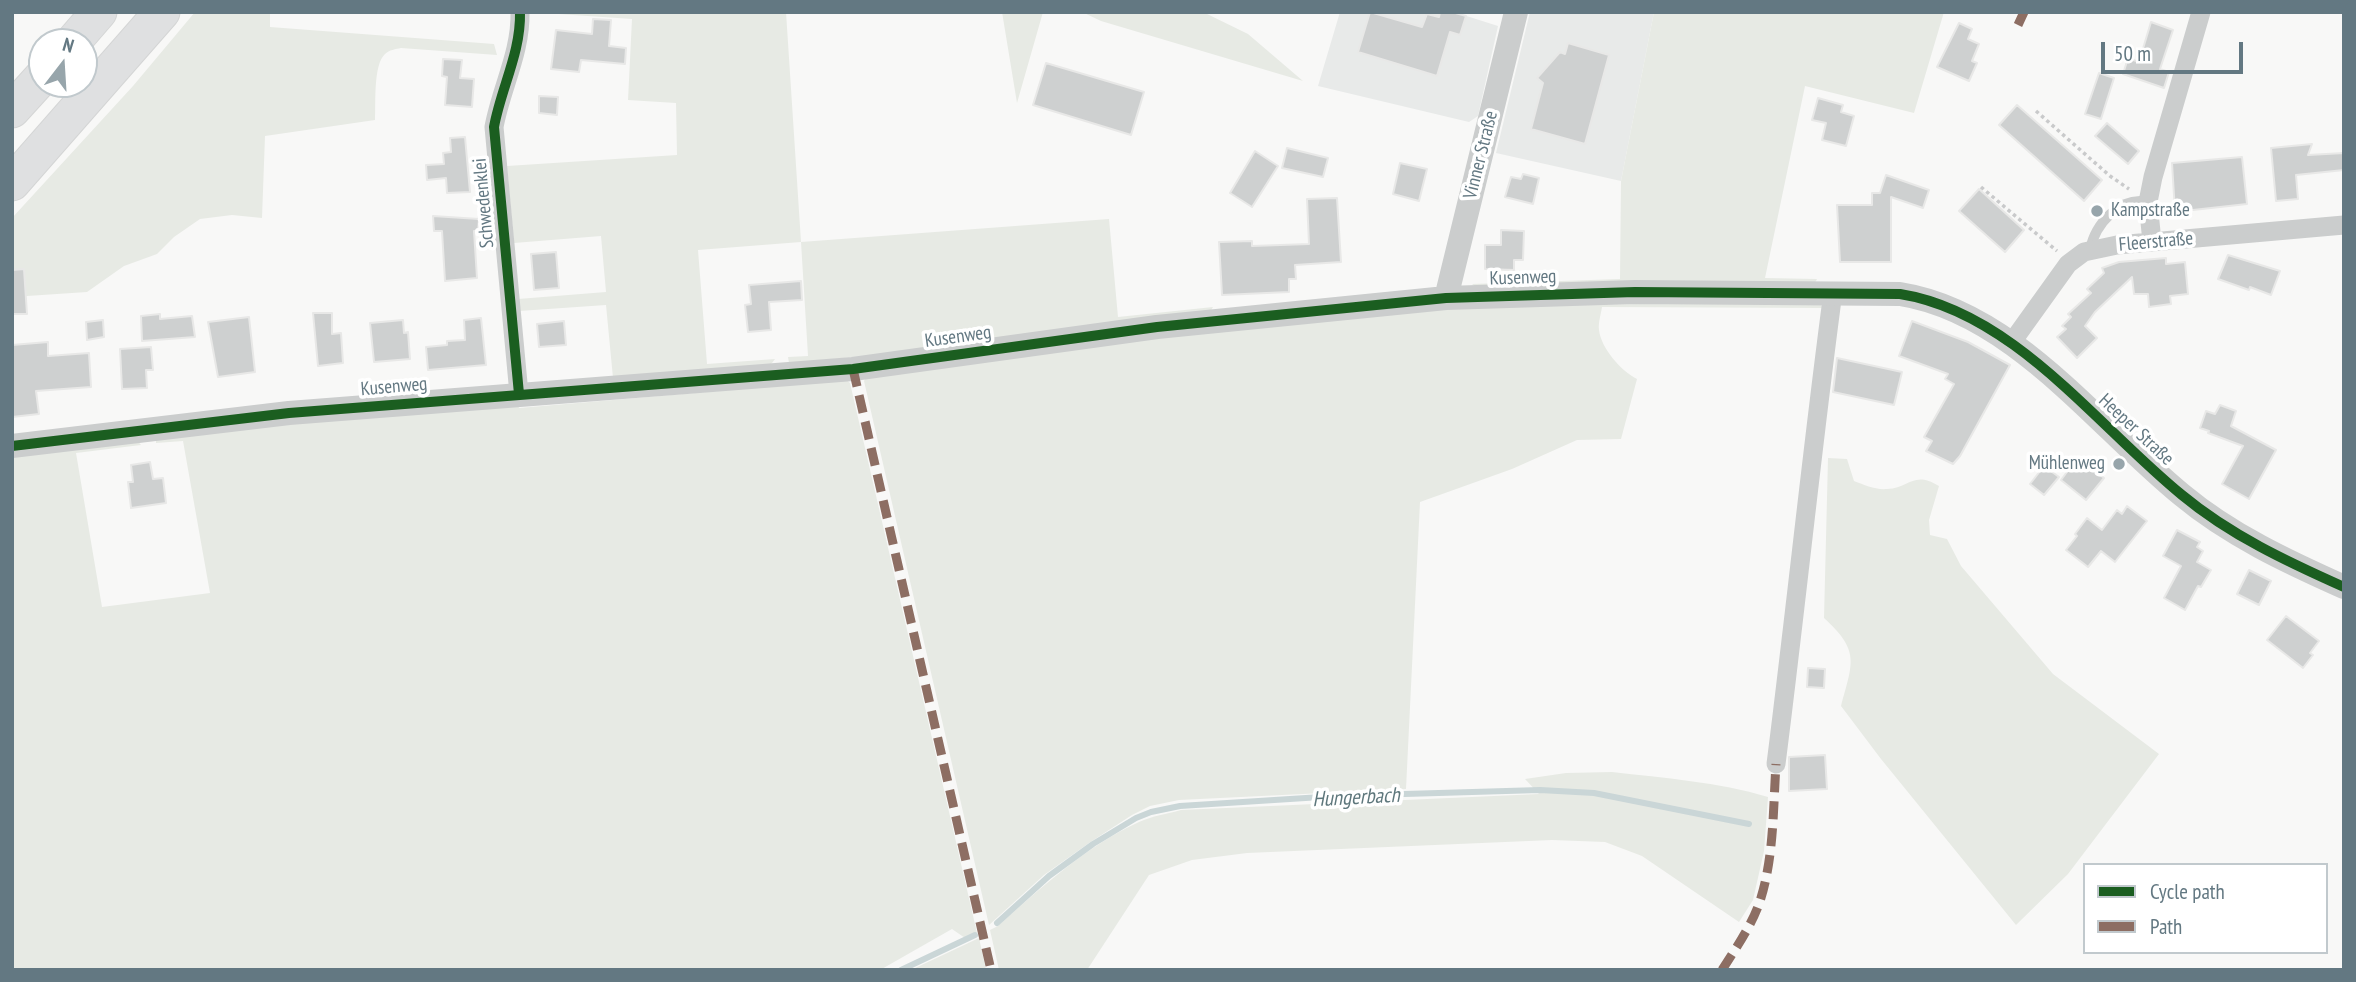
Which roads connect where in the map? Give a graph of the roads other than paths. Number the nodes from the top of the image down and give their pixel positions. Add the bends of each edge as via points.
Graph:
1 (99, 12) edge
2 (162, 12) edge
3 (520, 12) edge
4 (1517, 12) edge
5 (2201, 12) edge
6 (85, 28) edge
7 (28, 92) edge
8 (12, 110) edge
9 (12, 183) edge
10 (2148, 202) junction
11 (2344, 225) edge
12 (2152, 242) junction
13 (2090, 250) junction
14 (1833, 292) junction
15 (1909, 295) joint
16 (1446, 298) junction
17 (2012, 342) junction
18 (519, 394) junction
19 (12, 446) edge
20 (2344, 587) edge
21 (1776, 764) dead end

1 - 6 highway
2 - 9 highway
3 - 18 street, Schwedenklei via 516,51 494,127
4 - 16 street, Vinner Straße
5 - 10 street
7 - 8 highway
10 - 12 street
10 - 13 lane via 2140,200 2116,209 2092,238
11 - 12 street, Fleerstraße
12 - 13 street, Fleerstraße
13 - 17 street, Fleerstraße via 2068,264
14 - 15 street, Kusenweg
14 - 16 street, Kusenweg
14 - 21 street
15 - 17 street, Heeper Straße via 1980,322
16 - 18 street, Kusenweg via 1157,327 853,369
17 - 20 street, Heeper Straße via 2185,498 2261,548
18 - 19 street, Kusenweg via 289,413

